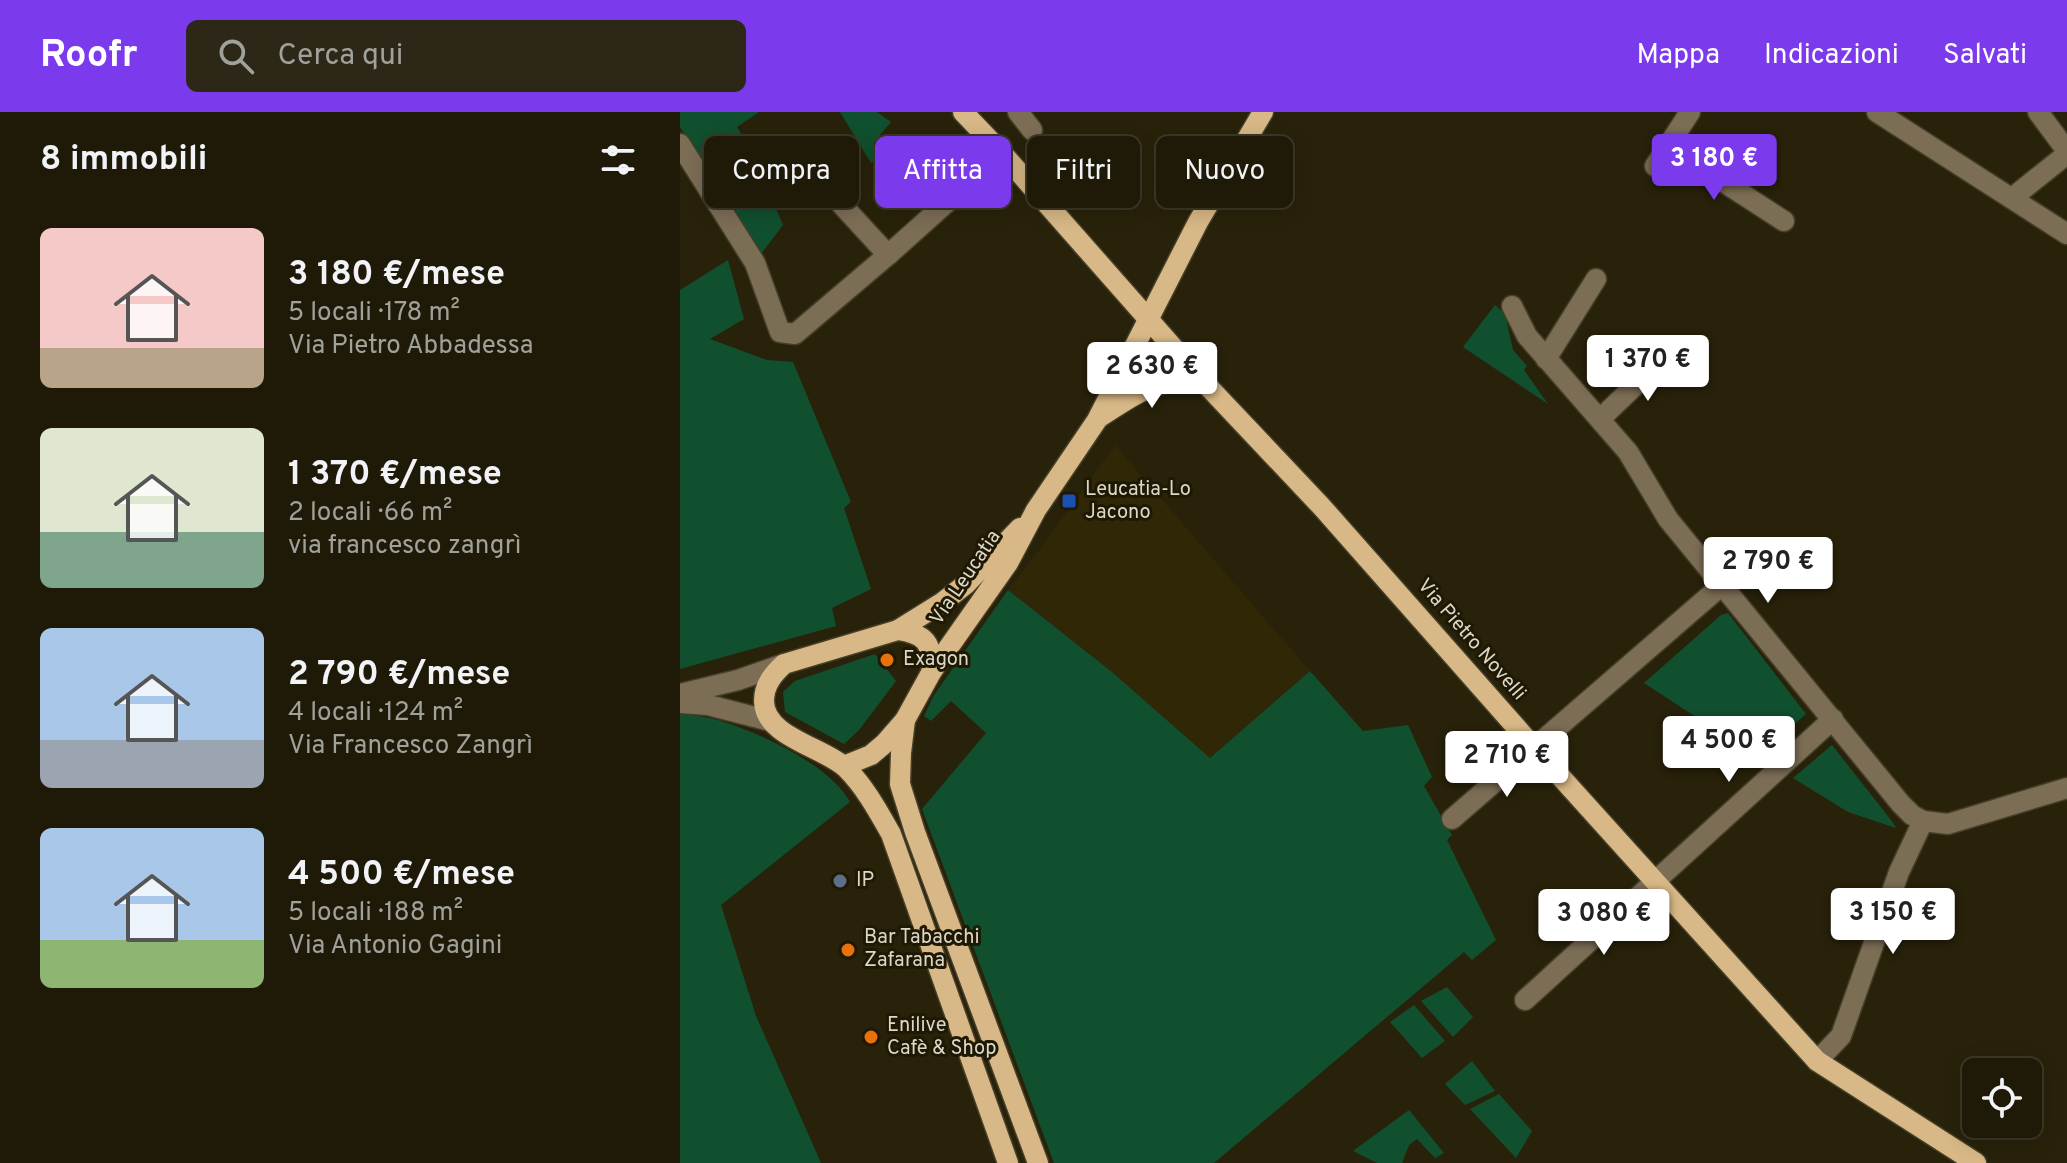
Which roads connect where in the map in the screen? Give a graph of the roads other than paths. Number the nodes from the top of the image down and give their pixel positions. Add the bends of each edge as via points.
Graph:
1 (963, 112) edge
2 (1018, 112) edge
3 (1263, 112) edge
4 (1690, 112) edge
5 (1877, 112) edge
6 (2038, 112) edge
7 (1032, 130) dead end
8 (986, 136) edge
9 (680, 144) edge
10 (1668, 146) junction
11 (2067, 153) edge
12 (1011, 163) edge
13 (1655, 166) dead end
14 (2012, 198) junction
15 (845, 208) edge
16 (941, 208) edge
17 (1784, 221) dead end
18 (2067, 234) edge
19 (888, 255) junction
20 (1596, 279) dead end
21 (1512, 306) dead end
22 (1148, 319) junction
23 (1667, 355) dead end
24 (1546, 359) junction
25 (1201, 379) junction
26 (1600, 419) junction
27 (1097, 420) junction
28 (1036, 510) junction
29 (1722, 585) junction
30 (898, 630) junction
31 (784, 664) junction
32 (932, 671) junction
33 (680, 694) edge
34 (680, 703) edge
35 (1833, 719) junction
36 (905, 720) junction
37 (770, 721) junction
38 (1534, 746) junction
39 (844, 766) junction
40 (2067, 788) edge
41 (1452, 819) dead end
42 (1923, 821) junction
43 (1655, 881) junction
44 (1525, 1000) dead end
45 (1817, 1061) junction
46 (1008, 1163) edge
47 (1038, 1163) edge
48 (1976, 1163) edge

1 - 8 main road, Via Pietro Novelli
2 - 7 street
3 - 22 main road, Via Leucatia
4 - 10 street
5 - 14 street
6 - 11 street
9 - 19 street via 755,263 780,332 795,334
10 - 13 street
10 - 17 street
11 - 14 street
12 - 22 main road, Via Pietro Novelli
14 - 18 street
15 - 19 street
16 - 19 street
20 - 24 street
21 - 24 street
22 - 25 main road, Via Pietro Novelli
22 - 27 main road, Via Leucatia
23 - 26 street
24 - 26 street
25 - 27 main road, Via Leucatia via 1145,388
25 - 38 main road, Via Pietro Novelli
26 - 29 street via 1628,452 1668,519
27 - 28 main road, Via Leucatia
28 - 30 main road, Via Leucatia via 966,584
28 - 32 main road, Via Leucatia via 1008,563
29 - 35 street
29 - 38 street
30 - 31 main road
30 - 32 main road via 925,640
31 - 33 street
31 - 37 main road via 764,695
32 - 36 main road
34 - 37 street
35 - 42 street via 1901,804
35 - 43 street
36 - 39 main road via 871,755
36 - 47 main road via 900,784
37 - 39 main road
38 - 41 street
38 - 43 main road, Via Pietro Novelli
39 - 46 main road via 891,834
40 - 42 street via 1948,824
42 - 45 street via 1899,872 1841,1036
43 - 44 street
43 - 45 main road, Via Pietro Novelli
45 - 48 main road, Via Pietro Novelli

